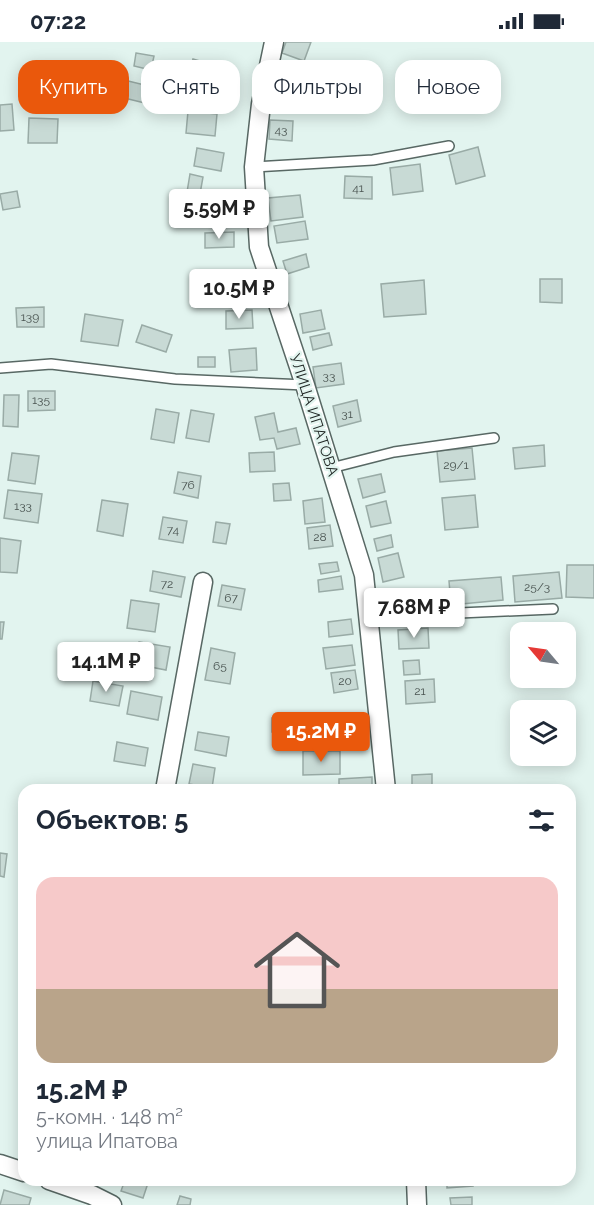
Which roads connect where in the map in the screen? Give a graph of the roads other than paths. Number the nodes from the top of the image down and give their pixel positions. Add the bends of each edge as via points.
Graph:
1 (274, 42) edge
2 (449, 146) dead end
3 (254, 167) junction
4 (0, 369) edge
5 (305, 385) junction
6 (494, 438) dead end
7 (331, 468) junction
8 (202, 582) dead end
9 (553, 609) dead end
10 (368, 619) junction
11 (166, 784) edge
12 (385, 784) edge
13 (0, 1164) edge
14 (18, 1170) edge
15 (416, 1186) edge
16 (94, 1188) edge
17 (112, 1205) edge
18 (417, 1205) edge

1 - 3 street, УЛИЦА ИПАТОВА via 261,104
2 - 3 lane via 373,160
3 - 5 street, УЛИЦА ИПАТОВА via 259,247
4 - 5 lane via 51,364 176,379
5 - 7 street, УЛИЦА ИПАТОВА
6 - 7 lane via 394,452
7 - 10 street, УЛИЦА ИПАТОВА via 364,575
8 - 11 street
9 - 10 lane
10 - 12 street, УЛИЦА ИПАТОВА
13 - 14 street
15 - 18 street
16 - 17 street

